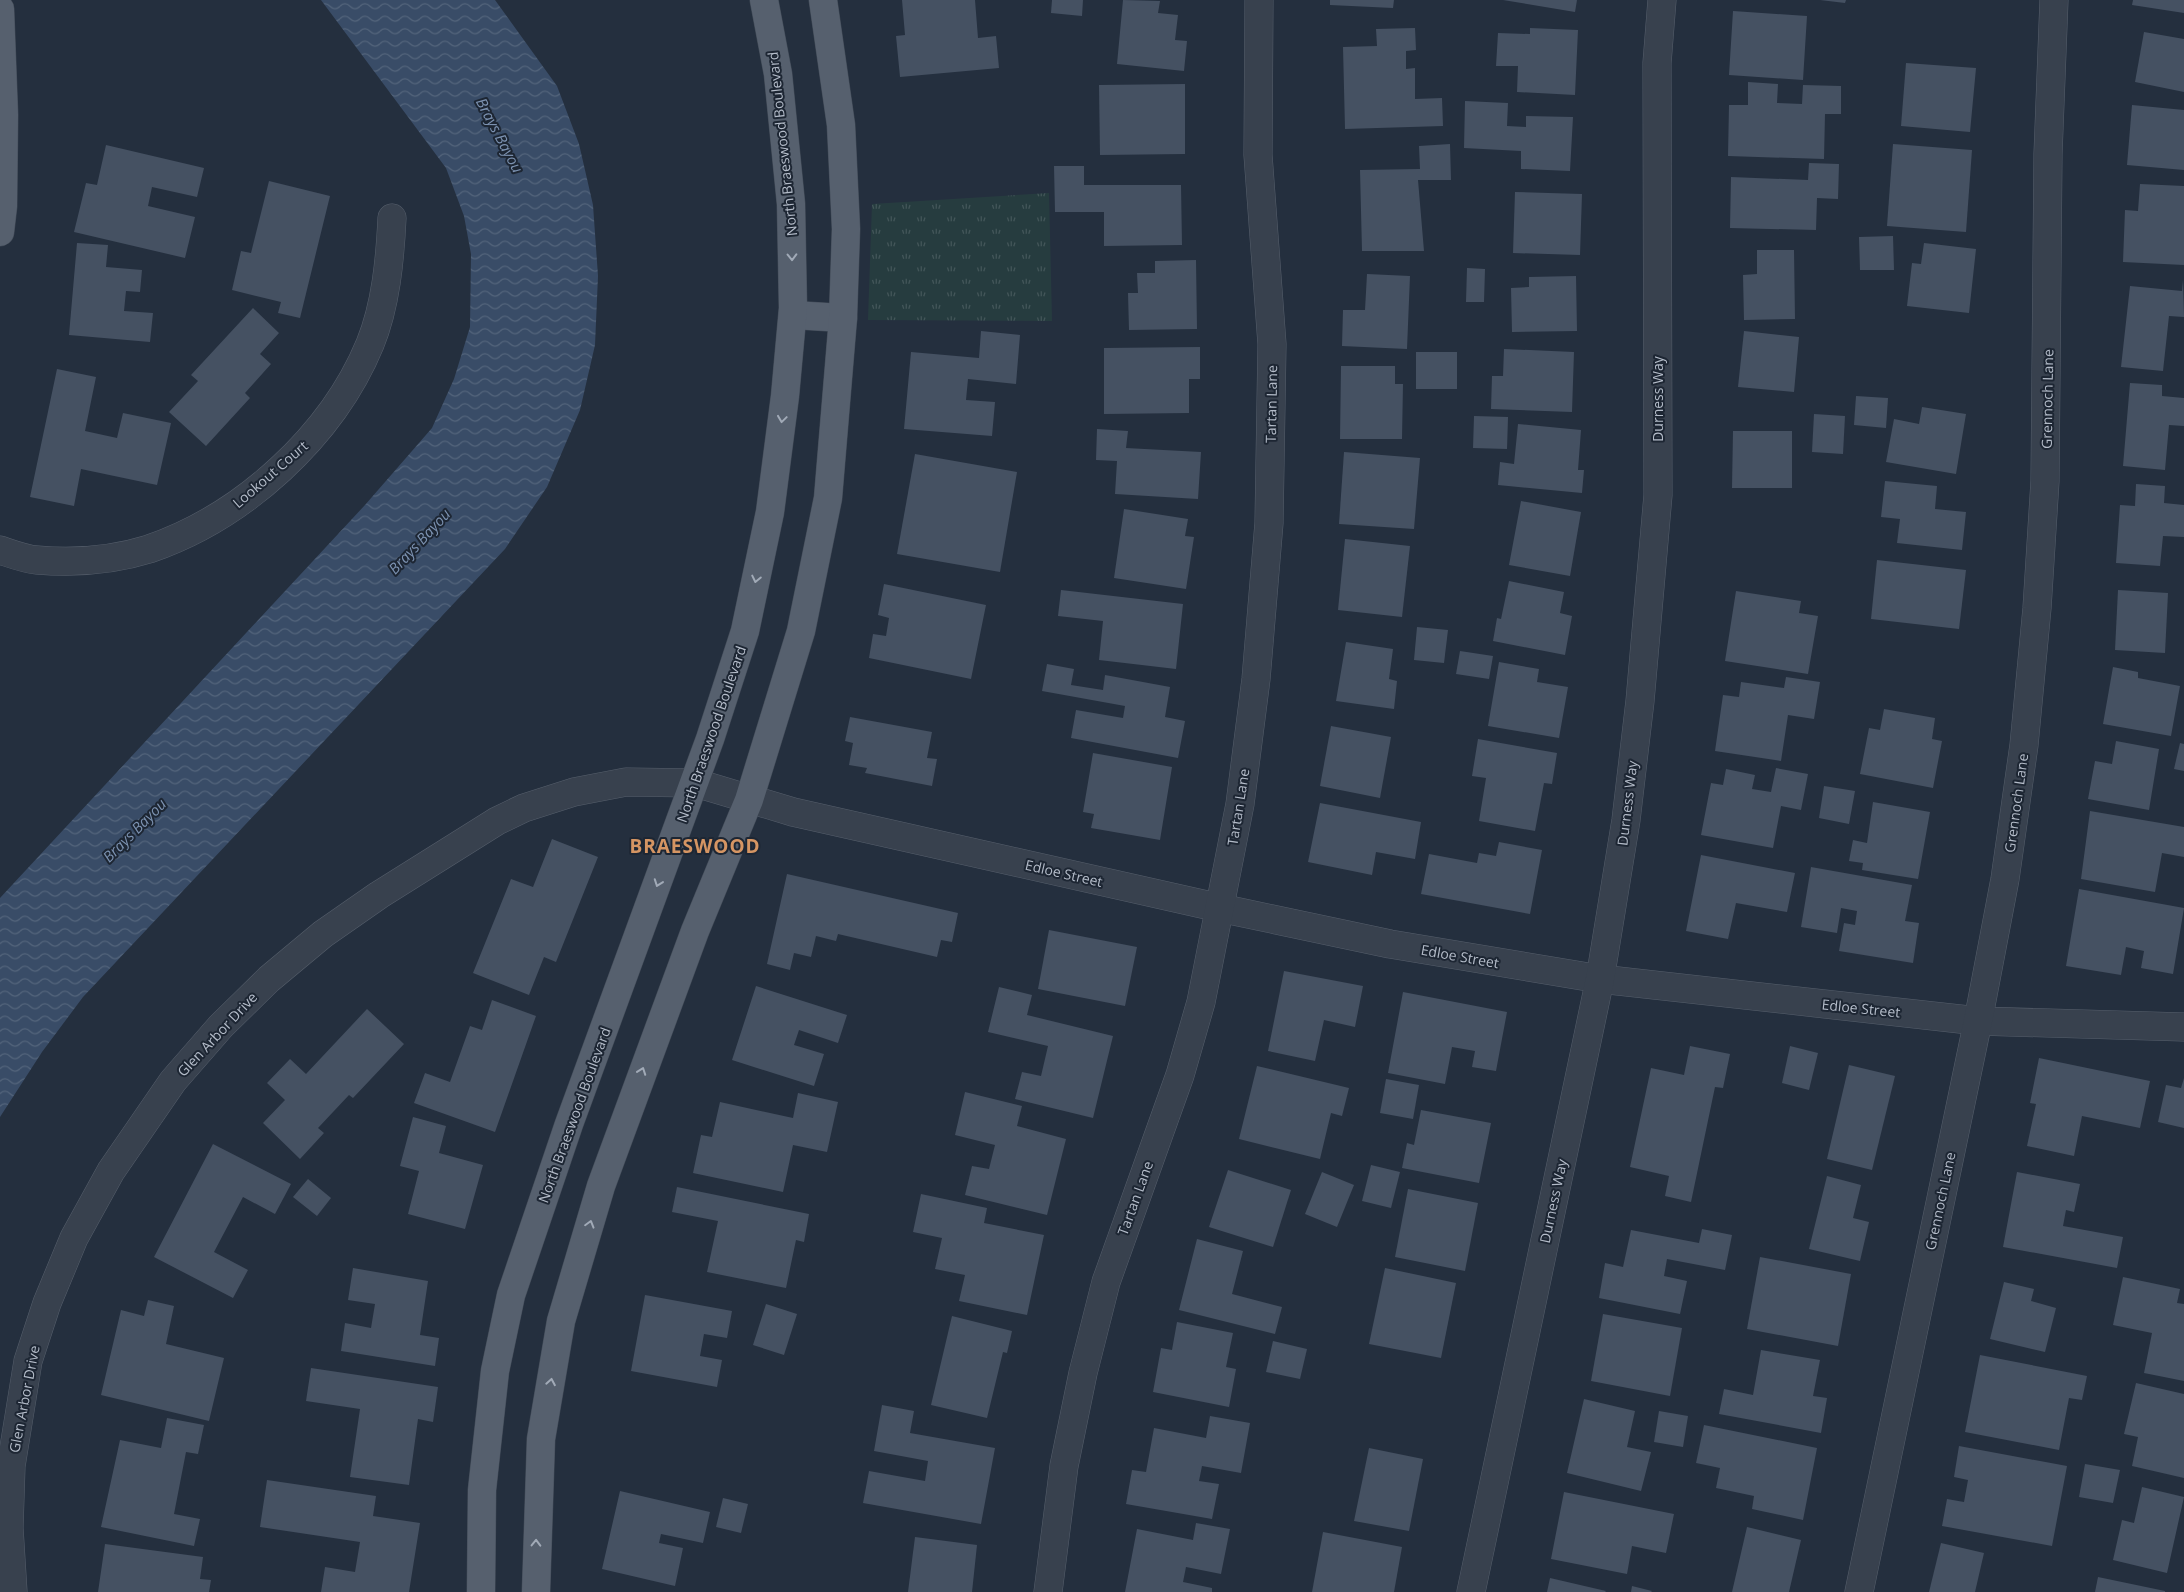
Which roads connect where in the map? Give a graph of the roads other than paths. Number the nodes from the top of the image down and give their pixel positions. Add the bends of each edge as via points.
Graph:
1 (764, 0) edge
2 (823, 0) edge
3 (1259, 0) edge
4 (1662, 0) edge
5 (2054, 0) edge
6 (0, 9) edge
7 (392, 218) dead end
8 (0, 232) edge
9 (793, 315) junction
10 (843, 318) junction
11 (0, 550) edge
12 (696, 783) junction
13 (749, 800) junction
14 (1220, 908) junction
15 (1600, 979) junction
16 (1978, 1021) junction
17 (2184, 1027) edge
18 (13, 1592) edge
19 (481, 1592) edge
20 (536, 1592) edge
21 (1048, 1592) edge
22 (1471, 1592) edge
23 (1859, 1592) edge

1 -> 9 main road, North Braeswood Boulevard via 778,74 791,204
2 - 10 main road via 841,125 846,229
3 - 14 street, Tartan Lane via 1258,155 1272,344 1269,523 1256,679 1240,804
4 - 15 street, Durness Way via 1656,63 1658,495 1627,811
5 - 16 street, Grennoch Lane via 2048,154 2045,481 2037,608 2024,745 2006,869
6 - 8 main road via 4,115
7 - 11 street, Lookout Court via 389,266 380,306 370,343 351,382 320,429 238,504 149,549 112,557 35,560
9 - 10 main road
9 -> 12 main road, North Braeswood Boulevard via 770,512 745,631
10 - 13 main road via 828,498 801,631
12 - 13 street, Glen Arbor Drive
12 - 18 street, Glen Arbor Drive via 626,782 574,792 524,808 497,821 323,934 220,1026 173,1081 111,1171 74,1238 47,1302 28,1361 11,1466 9,1528
12 -> 19 main road, North Braeswood Boulevard via 569,1124 511,1295 494,1381 482,1490
13 - 14 street, Edloe Street
20 -> 13 main road via 541,1439 562,1321 604,1177 695,930
14 - 15 street, Edloe Street via 1390,944
14 - 21 street, Tartan Lane via 1201,1002 1180,1075 1106,1282 1064,1466
15 - 16 street, Edloe Street
15 - 22 street, Durness Way
16 - 17 street, Edloe Street
16 - 23 street, Grennoch Lane

